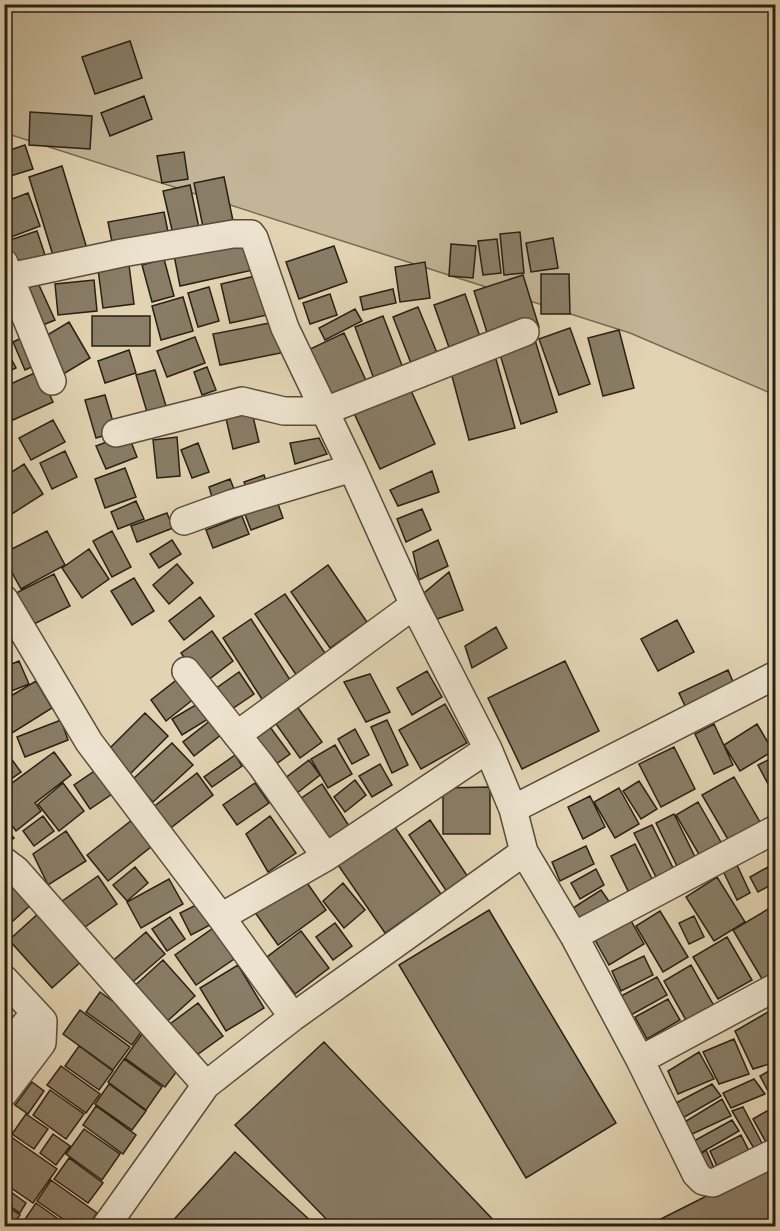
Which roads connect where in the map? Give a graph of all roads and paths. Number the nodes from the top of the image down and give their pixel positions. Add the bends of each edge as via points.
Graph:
1 (7, 270) edge
2 (525, 332) dead end
3 (52, 381) dead end
4 (325, 411) junction
5 (116, 433) dead end
6 (352, 468) junction
7 (184, 521) dead end
8 (4, 599) edge
9 (414, 605) junction
10 (186, 671) dead end
11 (776, 675) edge
12 (237, 735) junction
13 (488, 749) junction
14 (513, 809) junction
15 (776, 829) edge
16 (524, 852) junction
17 (326, 857) junction
18 (4, 861) edge
19 (221, 916) junction
20 (573, 936) junction
21 (4, 979) edge
22 (776, 987) edge
23 (34, 1014) junction
24 (293, 1017) junction
25 (4, 1050) edge
26 (640, 1060) junction
27 (206, 1085) junction
28 (4, 1093) edge
29 (776, 1152) edge
30 (106, 1227) edge

1 - 3 street
1 - 4 street via 251,234 285,328
2 - 4 street
4 - 5 street via 284,411 243,401
4 - 6 street
6 - 7 street
6 - 9 street
8 - 19 street via 89,742
9 - 12 street
9 - 13 street
10 - 12 street
11 - 14 street
12 - 17 street
13 - 14 street
13 - 17 street
14 - 16 street
15 - 20 street
16 - 20 street
16 - 24 street
17 - 19 street
18 - 27 street
19 - 24 street
20 - 26 street
21 - 23 street
22 - 26 street
23 - 25 street
23 - 28 street via 43,1021 42,1043
24 - 27 street
26 - 29 street via 696,1174 704,1181 719,1181
27 - 30 street

